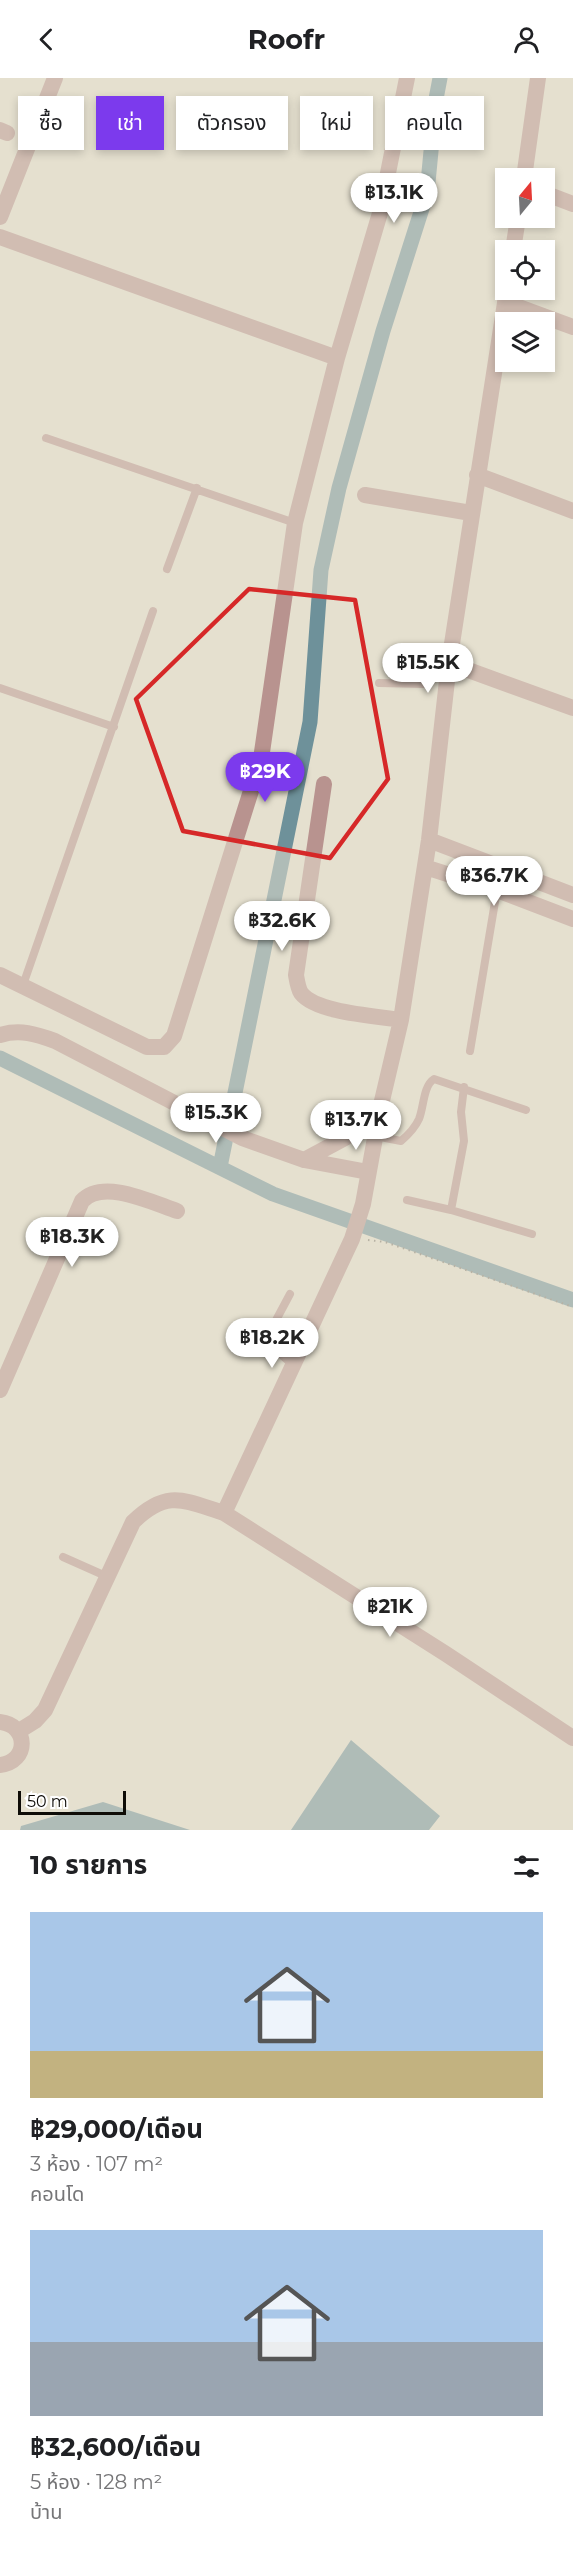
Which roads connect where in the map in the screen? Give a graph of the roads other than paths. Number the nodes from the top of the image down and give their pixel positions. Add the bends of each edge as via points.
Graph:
1 (55, 78) edge
2 (408, 78) edge
3 (538, 78) edge
4 (525, 168) edge
5 (555, 198) edge
6 (573, 204) edge
7 (0, 217) edge
8 (0, 237) edge
9 (505, 300) edge
10 (515, 300) edge
11 (573, 327) edge
12 (337, 358) junction
13 (46, 438) dead end
14 (477, 475) junction
15 (197, 488) junction
16 (365, 495) dead end
17 (573, 511) edge
18 (471, 513) junction
19 (295, 522) junction
20 (167, 569) dead end
21 (153, 611) dead end
22 (449, 663) junction
23 (379, 683) dead end
24 (424, 684) dead end
25 (0, 688) edge
26 (573, 708) edge
27 (114, 727) junction
28 (324, 784) dead end
29 (429, 840) junction
30 (425, 867) junction
31 (497, 890) junction
32 (573, 895) edge
33 (573, 919) edge
34 (0, 975) edge
35 (23, 985) junction
36 (401, 1020) junction
37 (5, 1034) edge
38 (470, 1052) dead end
39 (464, 1087) junction
40 (381, 1105) junction
41 (526, 1110) dead end
42 (375, 1136) junction
43 (304, 1160) junction
44 (368, 1172) junction
45 (407, 1200) dead end
46 (451, 1210) junction
47 (177, 1211) dead end
48 (532, 1234) dead end
49 (290, 1294) dead end
50 (246, 1324) dead end
51 (266, 1339) junction
52 (293, 1365) junction
53 (0, 1390) edge
54 (224, 1513) junction
55 (63, 1557) dead end
56 (108, 1577) junction
57 (0, 1722) edge
58 (19, 1731) junction
59 (573, 1738) edge
60 (0, 1764) edge

1 - 7 street
2 - 12 street via 380,213
3 - 4 street
5 - 6 street
8 - 12 street
9 - 14 street
10 - 11 street
12 - 19 street
13 - 15 lane
14 - 17 street
14 - 18 street
15 - 19 lane
15 - 20 lane
16 - 18 street
18 - 22 street
19 - 35 street via 261,759 174,1036 164,1047 147,1047
21 - 27 lane
22 - 26 street
22 - 29 street
23 - 24 lane
25 - 27 lane
27 - 35 lane
28 - 36 street via 297,962 299,990 310,1001 341,1011
29 - 30 street
29 - 32 street
30 - 31 street
30 - 36 street
31 - 33 street
31 - 38 lane
34 - 35 street
36 - 40 street
37 - 43 street via 31,1033 55,1041 242,1138
39 - 41 lane
39 - 42 lane via 434,1078 428,1085 419,1118 406,1137 401,1141
39 - 46 lane via 464,1142
40 - 42 street
40 - 43 street via 345,1138
42 - 44 street
43 - 44 street
44 - 52 street via 352,1239
45 - 46 lane
46 - 48 lane
47 - 53 street via 122,1192 86,1196
49 - 51 lane
50 - 51 lane
51 - 52 lane
52 - 54 street
54 - 56 street via 169,1499 146,1510 133,1522
54 - 59 street
55 - 56 lane
56 - 58 street via 45,1710
57 - 58 street
58 - 60 street via 22,1751 13,1761

